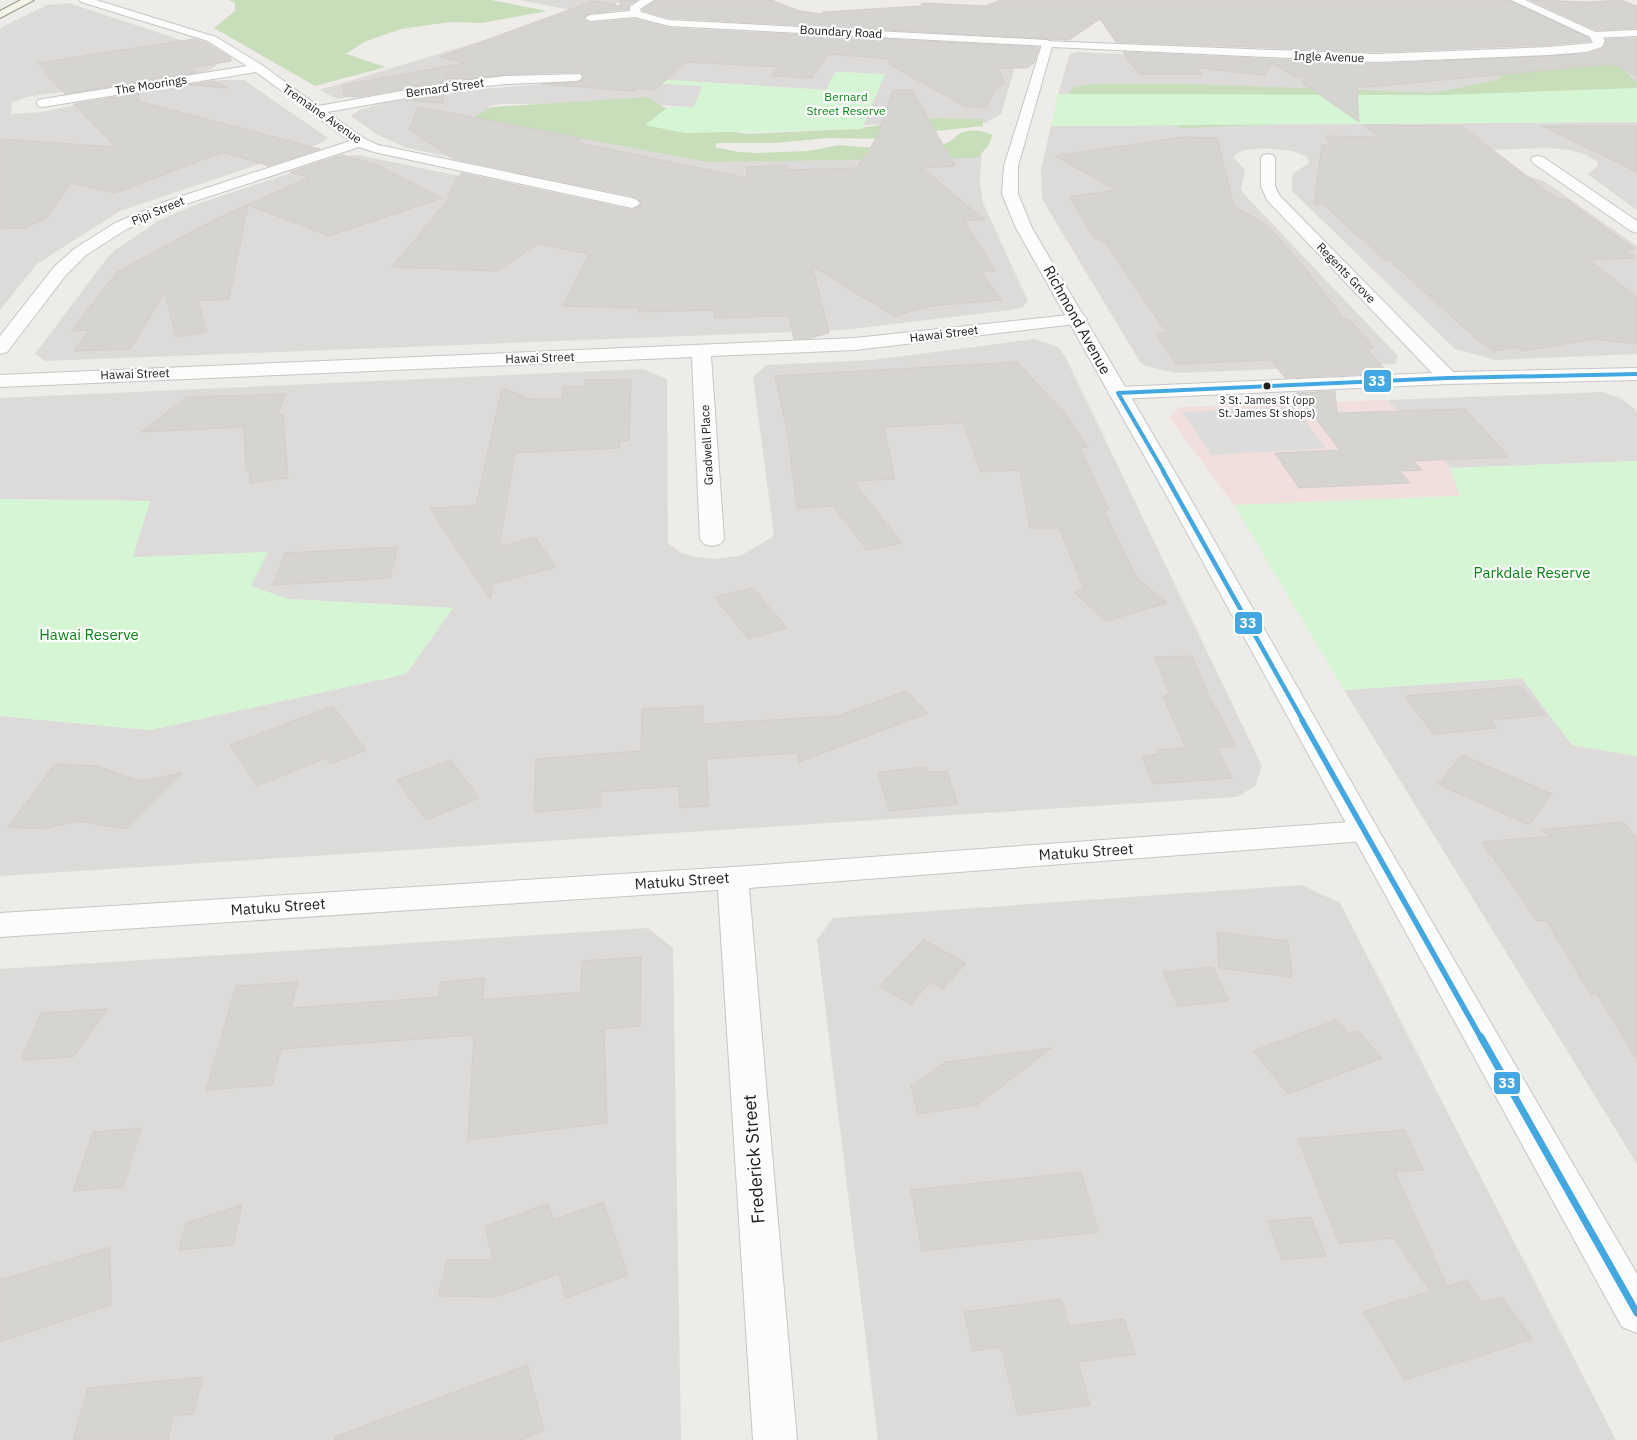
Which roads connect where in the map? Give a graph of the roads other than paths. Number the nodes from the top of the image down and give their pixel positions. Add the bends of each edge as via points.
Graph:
1 (28, 0) edge
2 (85, 0) edge
3 (649, 0) edge
4 (1516, 0) edge
5 (636, 14) junction
6 (0, 15) edge
7 (590, 18) dead end
8 (1637, 33) edge
9 (1594, 35) junction
10 (1048, 43) junction
11 (258, 68) junction
12 (576, 77) dead end
13 (43, 103) dead end
14 (315, 110) junction
15 (360, 142) junction
16 (1268, 158) dead end
17 (1538, 160) dead end
18 (632, 202) dead end
19 (1637, 228) edge
20 (1078, 319) junction
21 (0, 348) edge
22 (701, 352) junction
23 (1636, 375) edge
24 (1448, 378) junction
25 (0, 381) edge
26 (1118, 393) junction
27 (712, 539) dead end
28 (1364, 831) junction
29 (733, 878) junction
30 (0, 925) edge
31 (1637, 1313) edge
32 (775, 1440) edge

1 - 6 main road
2 - 11 street, Tremaine Avenue via 212,39
3 - 5 street via 634,9
4 - 9 street
5 - 7 street, Boundary Road
5 - 10 street, Boundary Road via 669,23
8 - 9 street
9 - 10 street, Ingle Avenue via 1599,40 1598,45 1586,48 1404,58
10 - 20 street, Richmond Avenue via 1011,166 1010,194 1024,228
11 - 13 street, The Moorings
11 - 14 street, Tremaine Avenue
12 - 14 street, Bernard Street via 452,86
14 - 15 street, Tremaine Avenue
15 - 18 street, Tremaine Avenue via 387,152
15 - 21 street, Pipi Street via 172,204 121,226 80,252 60,271
16 - 24 street, Regents Grove via 1268,186 1272,197
17 - 19 street
20 - 22 street, Hawai Street via 855,344
20 - 26 street, Richmond Avenue
22 - 25 street, Hawai Street
22 - 27 street, Gradwell Place
23 - 24 street
24 - 26 street
26 - 28 street, Richmond Avenue
28 - 29 street, Matuku Street
28 - 31 street, Richmond Avenue
29 - 30 street, Matuku Street
29 - 32 street, Frederick Street

